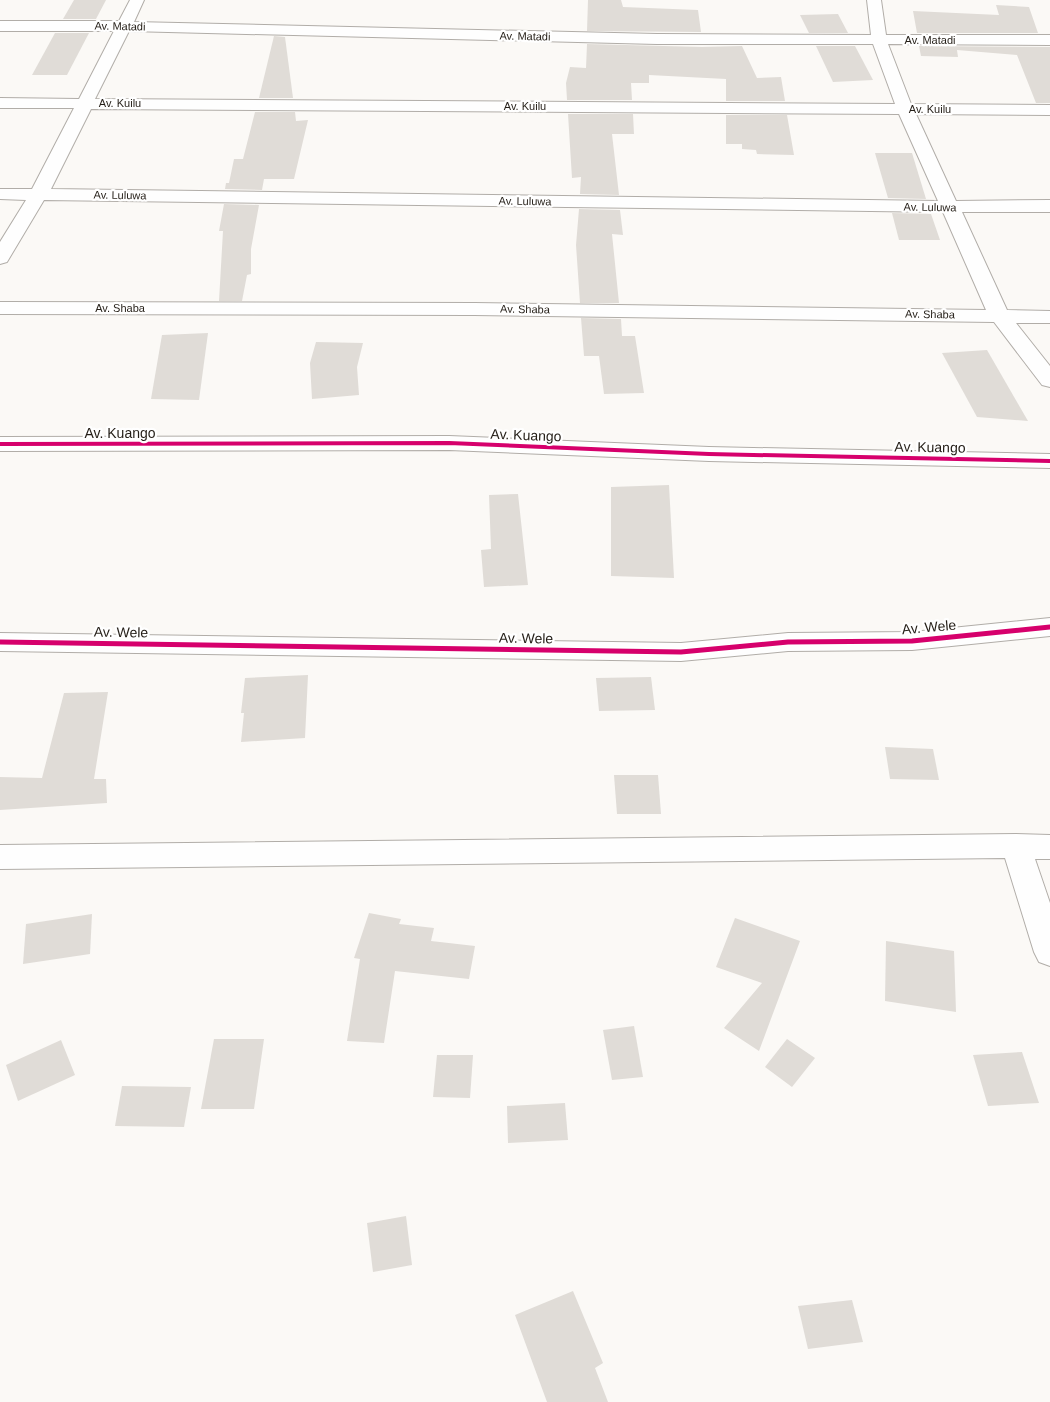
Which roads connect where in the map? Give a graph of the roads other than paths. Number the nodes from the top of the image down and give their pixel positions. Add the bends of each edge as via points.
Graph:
1 (138, 0) edge
2 (874, 0) edge
3 (0, 26) edge
4 (124, 26) junction
5 (879, 40) junction
6 (1050, 40) edge
7 (87, 102) junction
8 (0, 103) edge
9 (905, 109) junction
10 (1050, 110) edge
11 (0, 194) edge
12 (39, 194) junction
13 (1050, 206) edge
14 (950, 207) junction
15 (0, 258) edge
16 (0, 308) edge
17 (998, 315) junction
18 (1050, 317) edge
19 (1050, 380) edge
20 (0, 444) edge
21 (1050, 461) edge
22 (1050, 627) edge
23 (0, 642) edge
24 (1016, 846) junction
25 (1050, 847) edge
26 (0, 857) edge
27 (1050, 952) edge

1 - 4 street
2 - 5 street
3 - 4 street, Av. Matadi
4 - 5 street, Av. Matadi via 657,39
4 - 7 street
5 - 6 street, Av. Matadi
5 - 9 street
7 - 8 street, Av. Kuilu
7 - 9 street, Av. Kuilu
7 - 12 street
9 - 10 street, Av. Kuilu
9 - 14 street
11 - 12 street, Av. Luluwa
12 - 14 street, Av. Luluwa
12 - 15 street
13 - 14 street, Av. Luluwa
14 - 17 street
16 - 17 street, Av. Shaba
17 - 18 street, Av. Shaba
17 - 19 street
20 - 21 street, Av. Kuango via 449,443 709,454
22 - 23 street, Av. Wele via 912,641 788,642 680,652
24 - 25 street
24 - 26 street
24 - 27 street

